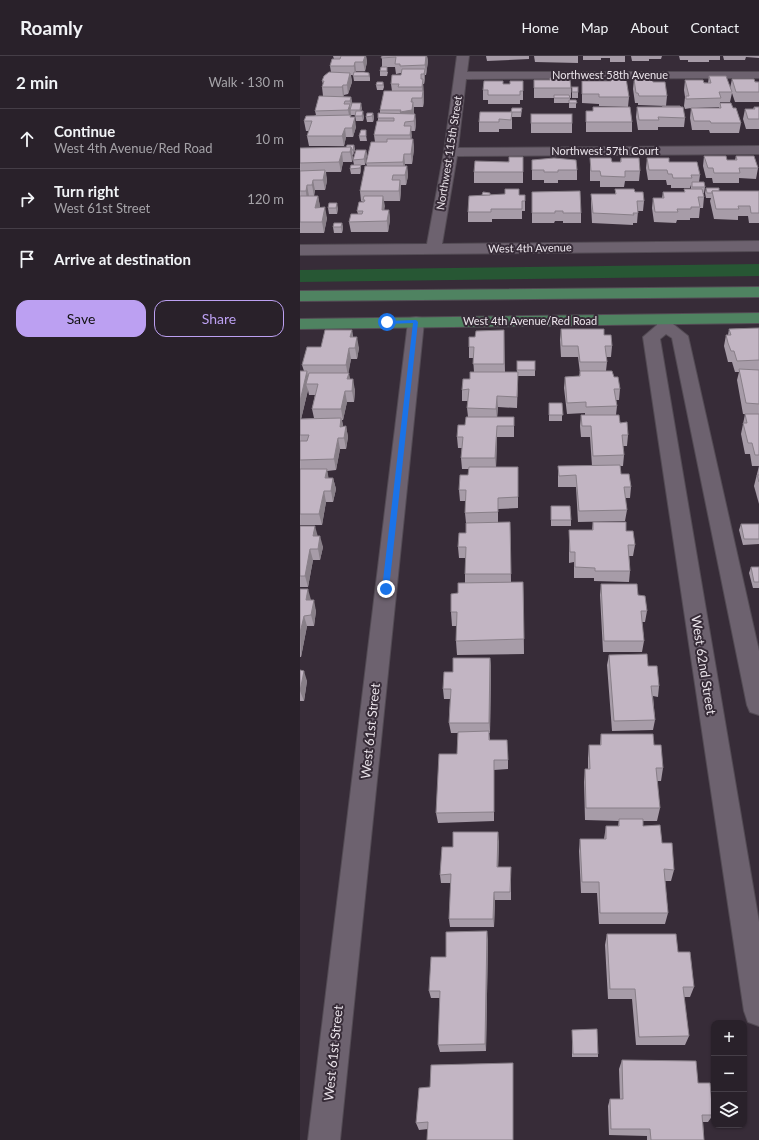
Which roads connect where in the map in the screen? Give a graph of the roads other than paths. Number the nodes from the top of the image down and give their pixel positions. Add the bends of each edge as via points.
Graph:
1 (463, 56) edge
2 (759, 75) edge
3 (461, 76) junction
4 (759, 150) edge
5 (451, 152) junction
6 (759, 246) edge
7 (434, 249) junction
8 (300, 250) edge
9 (759, 292) edge
10 (300, 296) edge
11 (759, 318) edge
12 (416, 322) junction
13 (665, 323) junction
14 (300, 324) edge
15 (759, 705) edge
16 (759, 1011) edge
17 (324, 1140) edge

1 - 3 street, Northwest 115th Street
2 - 3 street, Northwest 58th Avenue
3 - 5 street, Northwest 115th Street
4 - 5 street, Northwest 57th Court
5 - 7 street, Northwest 115th Street
6 - 7 street, West 4th Avenue
7 - 8 street, West 4th Avenue
9 - 10 main road
11 - 13 main road, West 4th Avenue/Red Road
12 - 13 main road, West 4th Avenue/Red Road
12 - 14 main road, West 4th Avenue/Red Road
12 - 17 street, West 61st Street
13 - 15 street via 680,336
13 - 16 street, West 62nd Street via 651,336

